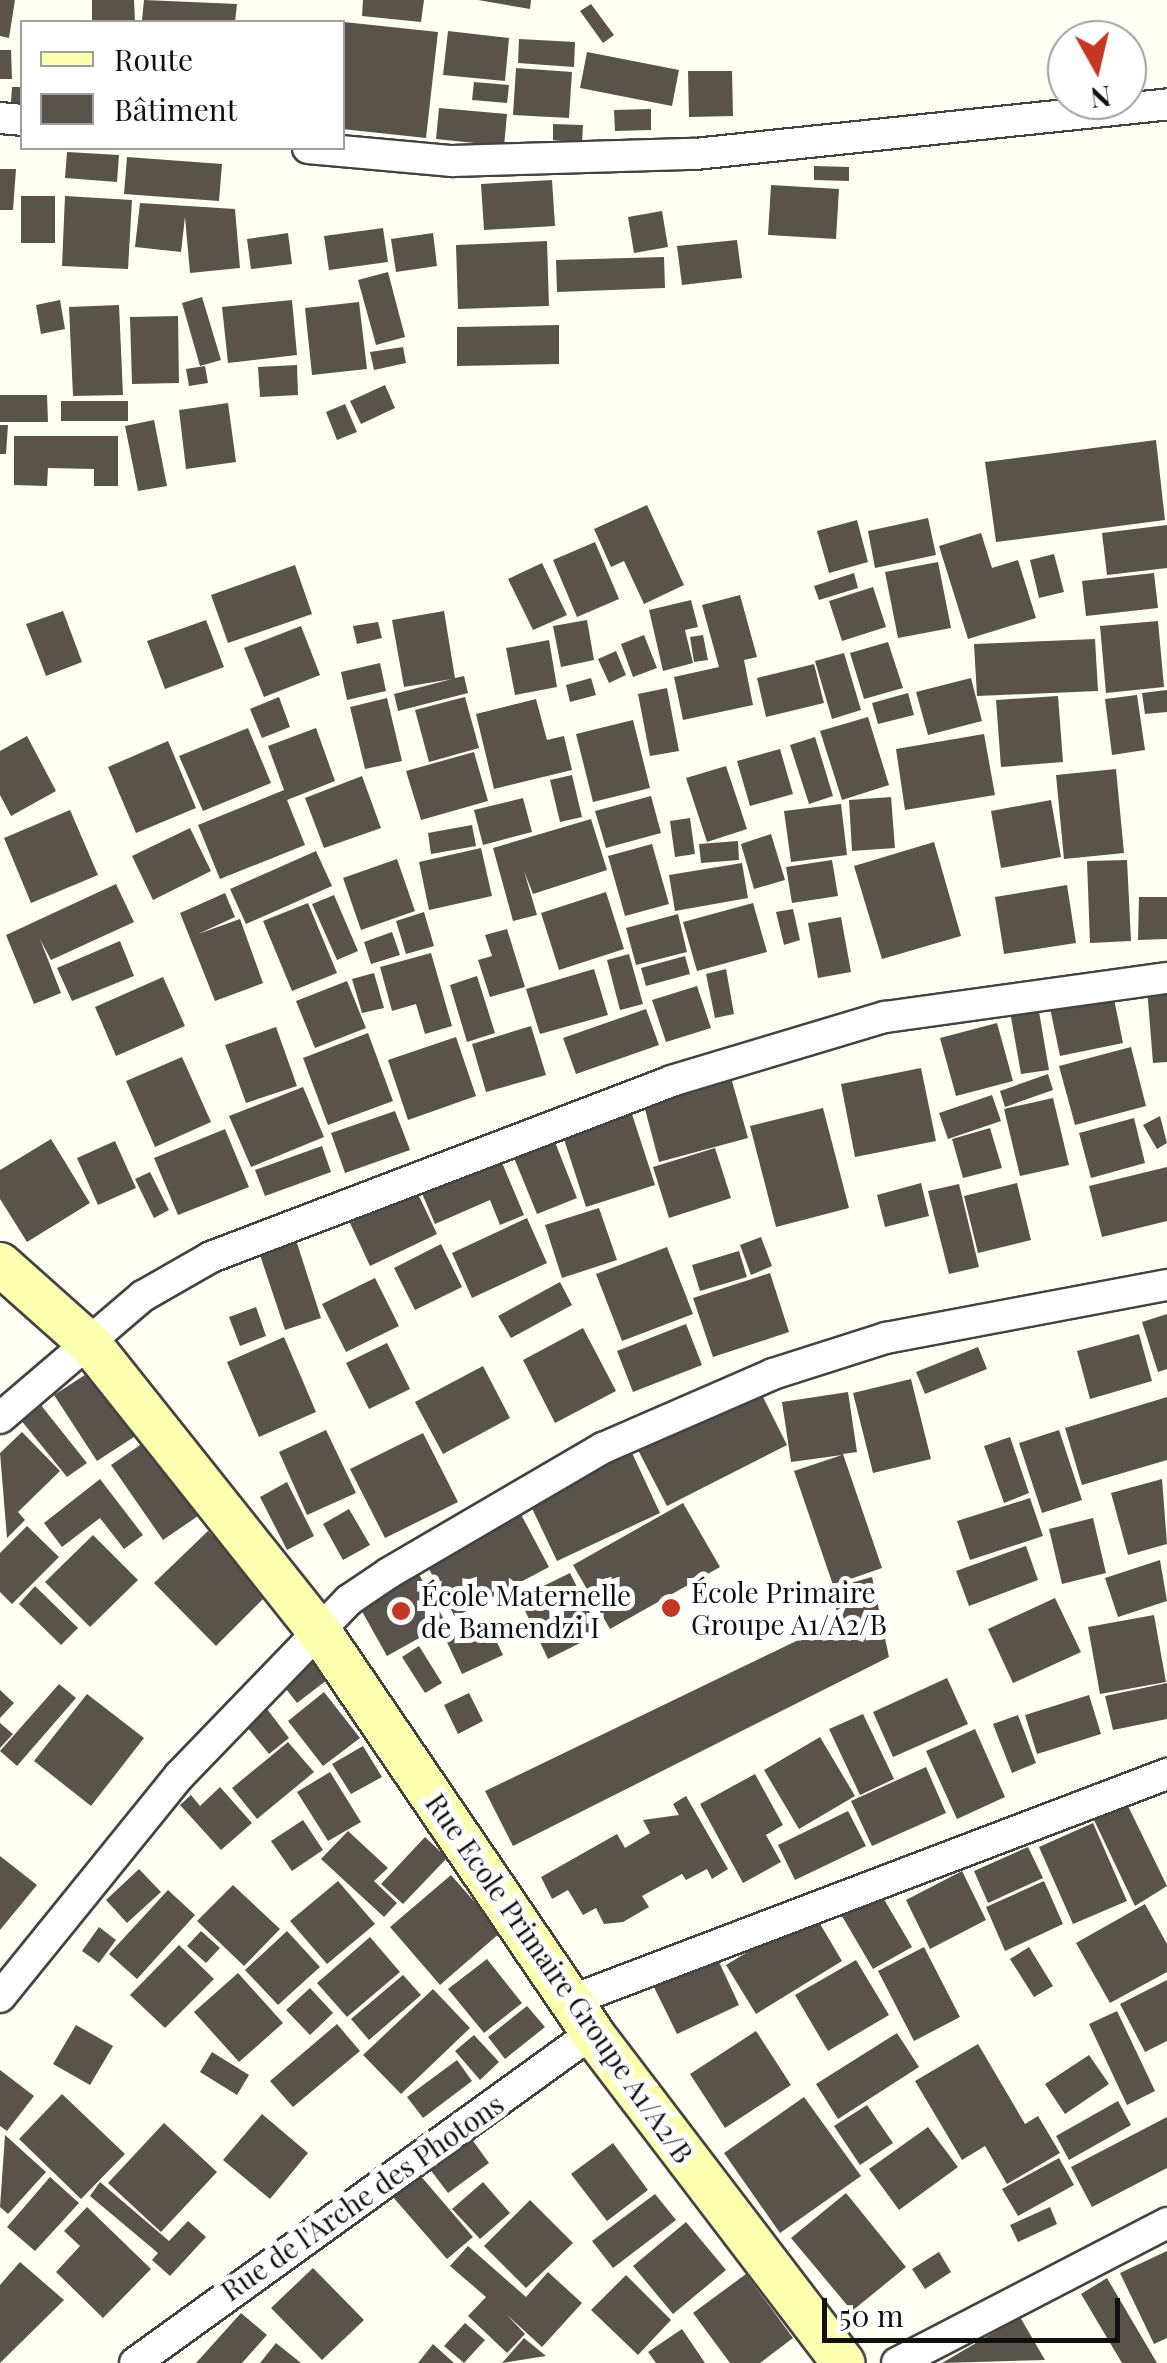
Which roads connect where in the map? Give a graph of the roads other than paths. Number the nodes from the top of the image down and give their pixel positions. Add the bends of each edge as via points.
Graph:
1 (1167, 104) edge
2 (330, 150) edge
3 (1167, 978) edge
4 (0, 1264) edge
5 (1167, 1284) edge
6 (92, 1345) junction
7 (0, 1418) edge
8 (322, 1635) junction
9 (1167, 1774) edge
10 (0, 1998) edge
11 (581, 2017) junction
12 (1167, 2223) edge
13 (135, 2363) edge
14 (843, 2363) edge
15 (897, 2363) edge

1 - 2 street via 695,154 452,161
3 - 6 street via 884,1017 671,1081 210,1257 143,1296
4 - 6 street, Rue Ecole Primaire Groupe A1/A2/B
5 - 8 street via 886,1338 773,1374 586,1458 349,1600
6 - 7 street
6 - 8 street, Rue Ecole Primaire Groupe A1/A2/B
8 - 10 street via 180,1776
8 - 11 street, Rue Ecole Primaire Groupe A1/A2/B
9 - 11 street, Rue de l'Arche des Photons
11 - 13 street, Rue de l'Arche des Photons
11 - 14 street, Rue Ecole Primaire Groupe A1/A2/B
12 - 15 street

